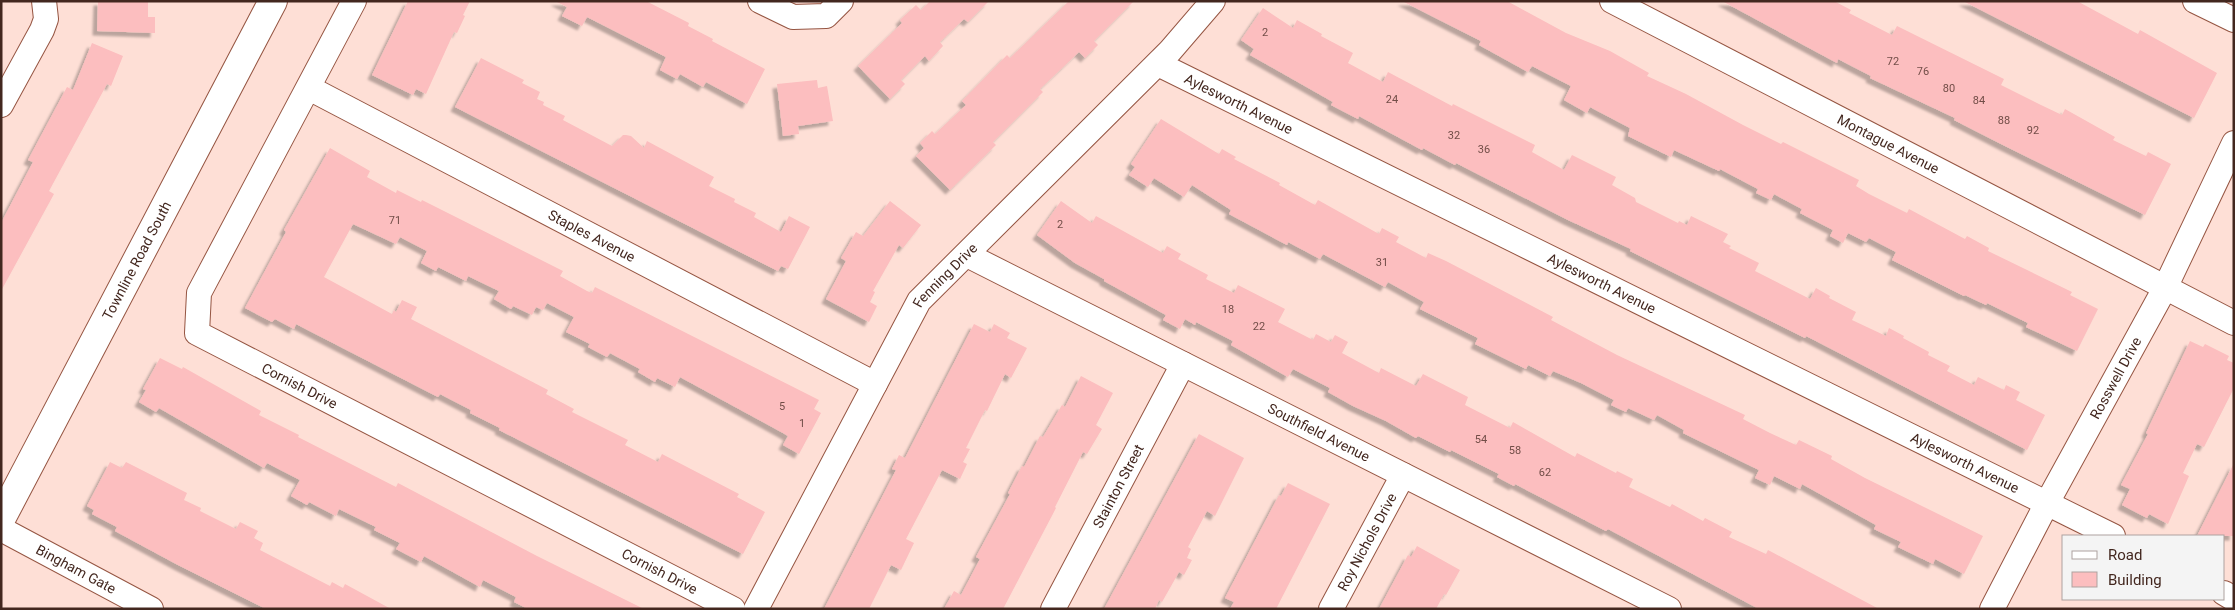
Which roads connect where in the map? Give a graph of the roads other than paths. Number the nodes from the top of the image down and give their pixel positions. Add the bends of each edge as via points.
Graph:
1 (273, 1) edge
2 (354, 1) edge
3 (760, 1) edge
4 (841, 1) edge
5 (1213, 1) edge
6 (1612, 1) edge
7 (2195, 1) edge
8 (44, 2) edge
9 (2234, 20) edge
10 (1158, 64) junction
11 (309, 88) junction
12 (1, 105) edge
13 (2234, 143) edge
14 (967, 255) junction
15 (2165, 288) junction
16 (2234, 322) edge
17 (1183, 364) junction
18 (876, 384) junction
19 (1403, 475) junction
20 (2047, 502) junction
21 (1, 519) edge
22 (1, 529) edge
23 (2111, 535) edge
24 (151, 609) edge
25 (733, 609) edge
26 (756, 609) edge
27 (1054, 609) edge
28 (1332, 609) edge
29 (1669, 609) edge
30 (1992, 609) edge

1 - 21 street, Townline Road South
2 - 11 street, Cornish Drive
3 - 4 street via 793,18 826,16
5 - 10 street, Fenning Drive
6 - 15 street, Montague Avenue
7 - 9 street
8 - 12 street via 46,19 42,30
10 - 14 street, Fenning Drive
10 - 20 street, Aylesworth Avenue
11 - 18 street, Staples Avenue
11 - 25 street, Cornish Drive via 199,293 197,333
13 - 15 street, Rosswell Drive
14 - 17 street, Southfield Avenue
14 - 18 street, Fenning Drive via 919,301
15 - 16 street, Montague Avenue
15 - 20 street, Rosswell Drive
17 - 19 street, Southfield Avenue
17 - 27 street, Stainton Street
18 - 26 street, Fenning Drive
19 - 28 street, Roy Nichols Drive
19 - 29 street, Southfield Avenue
20 - 23 street, Aylesworth Avenue
20 - 30 street, Rosswell Drive
22 - 24 street, Bingham Gate

